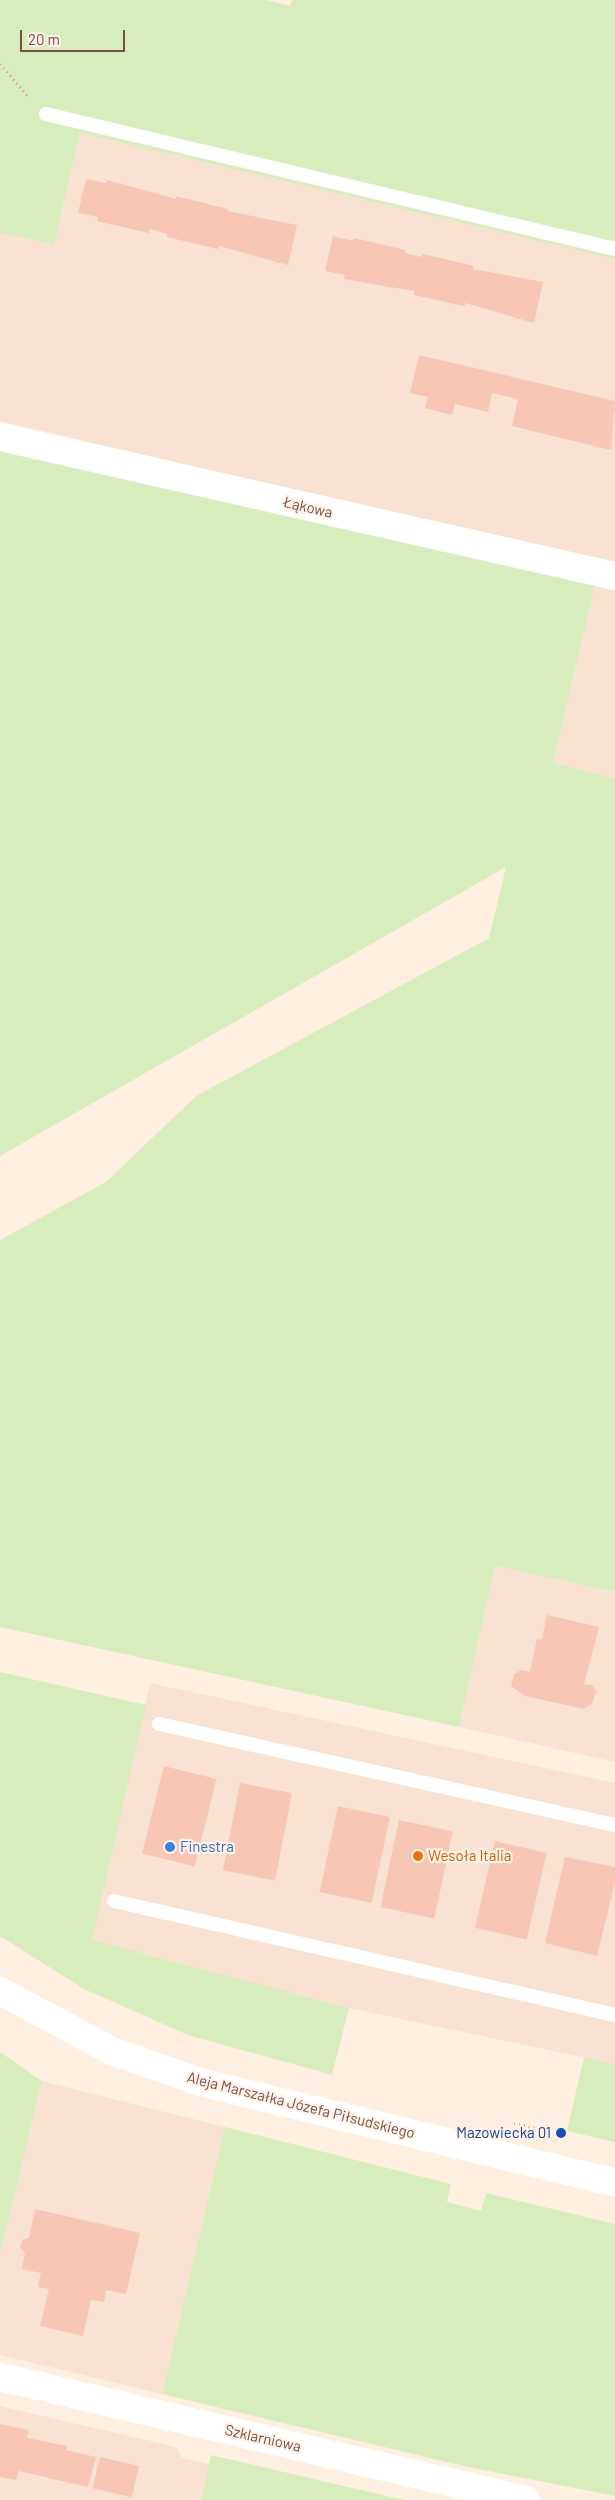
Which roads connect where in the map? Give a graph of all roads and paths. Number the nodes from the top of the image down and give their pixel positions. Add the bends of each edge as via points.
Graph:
1 (0, 64) edge
2 (46, 114) joint
3 (615, 249) edge
4 (0, 438) edge
5 (615, 576) edge
6 (159, 1724) dead end
7 (615, 1825) edge
8 (114, 1901) dead end
9 (0, 1991) edge
10 (615, 2015) edge
11 (615, 2183) edge
12 (0, 2377) edge
13 (526, 2500) edge

1 - 2 path
2 - 3 lane
4 - 5 street, Łąkowa
6 - 7 lane
8 - 10 lane
9 - 11 street, Aleja Marszałka Józefa Piłsudskiego via 112,2051 203,2082
12 - 13 street, Szklarniowa

